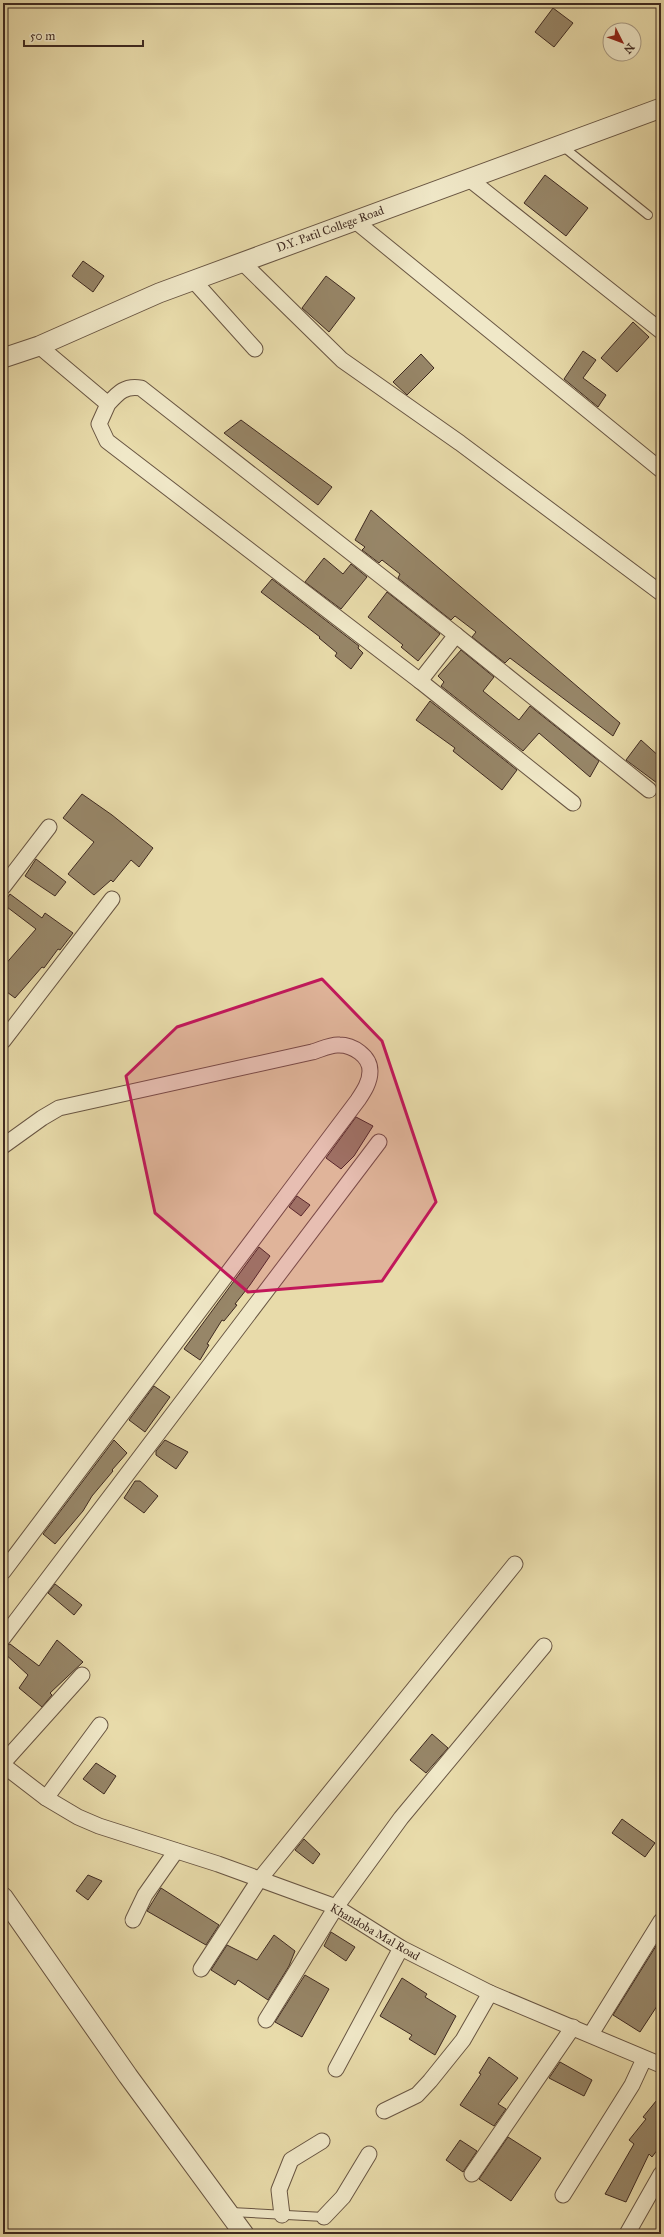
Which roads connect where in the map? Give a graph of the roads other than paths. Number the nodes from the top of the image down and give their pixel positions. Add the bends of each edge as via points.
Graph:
1 (661, 108) edge
2 (560, 144) junction
3 (468, 178) junction
4 (648, 215) dead end
5 (354, 220) junction
6 (242, 262) junction
7 (193, 280) junction
8 (661, 332) edge
9 (39, 346) junction
10 (255, 349) dead end
11 (3, 358) edge
12 (108, 404) junction
13 (661, 470) edge
14 (661, 593) edge
15 (456, 635) junction
16 (420, 681) junction
17 (649, 790) dead end
18 (573, 803) dead end
19 (49, 827) dead end
20 (3, 887) edge
21 (112, 899) dead end
22 (3, 1041) edge
23 (379, 1142) dead end
24 (3, 1146) edge
25 (514, 1564) dead end
26 (3, 1572) edge
27 (3, 1638) edge
28 (544, 1646) dead end
29 (82, 1674) dead end
30 (100, 1725) dead end
31 (3, 1764) edge
32 (46, 1798) junction
33 (176, 1851) junction
34 (259, 1880) junction
35 (3, 1897) edge
36 (336, 1907) junction
37 (133, 1920) dead end
38 (661, 1921) edge
39 (401, 1948) junction
40 (201, 1969) dead end
41 (490, 1993) junction
42 (266, 2020) dead end
43 (573, 2028) junction
44 (591, 2034) junction
45 (644, 2059) junction
46 (661, 2065) edge
47 (336, 2069) dead end
48 (384, 2111) dead end
49 (322, 2141) dead end
50 (370, 2154) dead end
51 (472, 2174) dead end
52 (661, 2174) edge
53 (563, 2195) dead end
54 (228, 2212) junction
55 (282, 2215) junction
56 (324, 2217) joint
57 (244, 2234) edge
58 (627, 2234) edge

1 - 2 street, D.Y. Patil College Road
2 - 3 street, D.Y. Patil College Road
2 - 4 lane
3 - 5 street, D.Y. Patil College Road
3 - 8 street
5 - 6 street, D.Y. Patil College Road
5 - 13 street
6 - 7 street, D.Y. Patil College Road
6 - 14 street via 342,360 460,443
7 - 9 street, D.Y. Patil College Road
7 - 10 street
9 - 11 street, D.Y. Patil College Road
9 - 12 street
12 - 15 street via 120,392 132,386 141,388
12 - 16 street via 99,424 107,441
15 - 16 street
15 - 17 street
16 - 18 street
19 - 20 street
21 - 22 street
23 - 27 street
24 - 26 street via 59,1108 338,1045 351,1047 363,1055 370,1070 368,1084 358,1100
25 - 34 street
28 - 36 street via 401,1818
29 - 31 street
30 - 32 street
31 - 32 street, Khandoba Mal Road
32 - 33 street, Khandoba Mal Road via 99,1826
33 - 34 street, Khandoba Mal Road
33 - 37 street via 145,1895
34 - 36 street, Khandoba Mal Road
34 - 40 street
35 - 54 street via 128,2076
36 - 39 street, Khandoba Mal Road
36 - 42 street
38 - 44 street
39 - 41 street, Khandoba Mal Road
39 - 47 street
41 - 43 street, Khandoba Mal Road
41 - 48 street via 463,2040 417,2095
43 - 44 street, Khandoba Mal Road
43 - 51 street
44 - 45 street, Khandoba Mal Road
45 - 46 street, Khandoba Mal Road
45 - 53 street via 632,2086
49 - 55 street via 291,2160 279,2190
50 - 56 street via 343,2197
52 - 58 street
54 - 55 lane
54 - 57 street
55 - 56 lane

